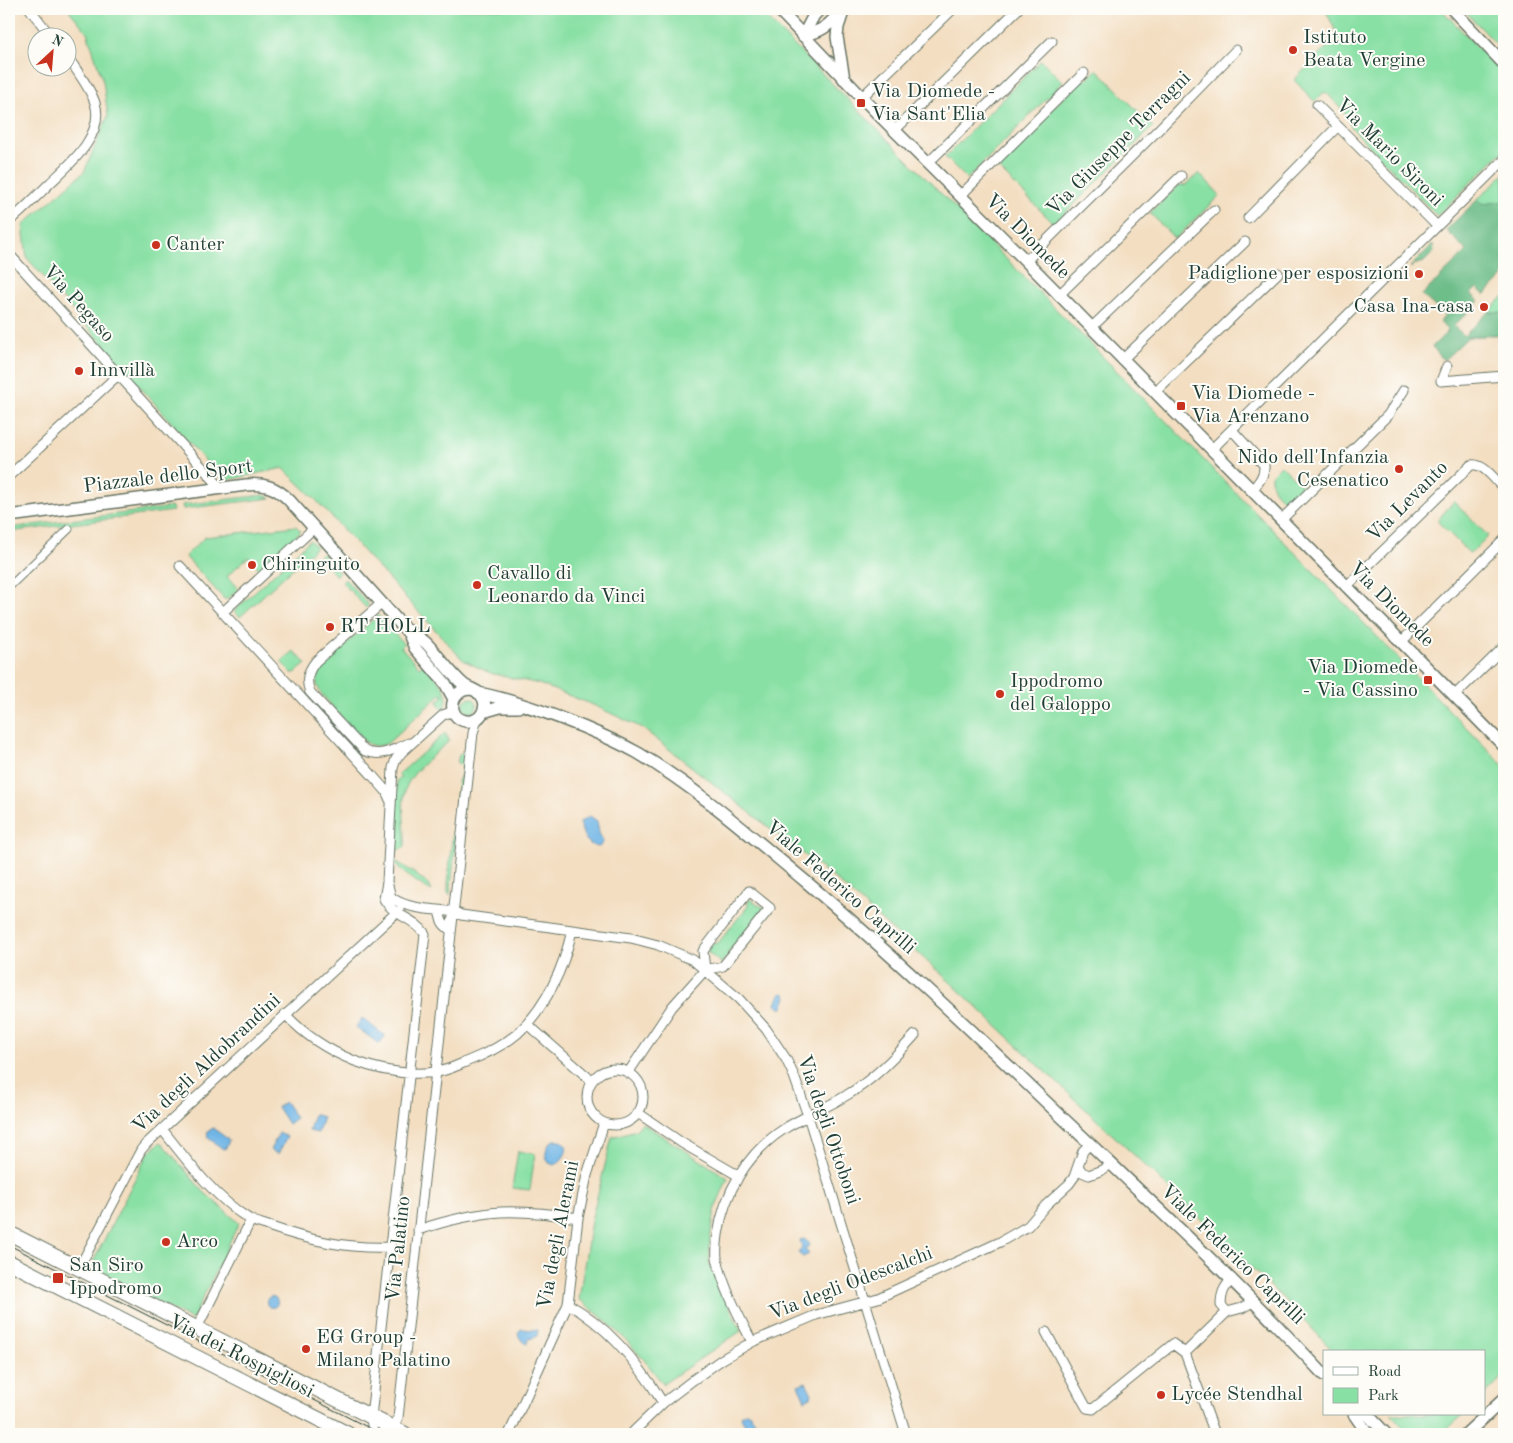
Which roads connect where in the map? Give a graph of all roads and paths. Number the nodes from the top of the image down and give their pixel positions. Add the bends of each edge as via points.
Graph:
1 (30, 9) edge
2 (778, 9) edge
3 (820, 9) edge
4 (843, 9) edge
5 (953, 9) edge
6 (1018, 9) edge
7 (1452, 9) edge
8 (44, 28) edge
9 (803, 36) junction
10 (1052, 41) dead end
11 (1236, 50) dead end
12 (1504, 64) edge
13 (78, 72) edge
14 (1084, 73) dead end
15 (844, 79) junction
16 (862, 97) junction
17 (1317, 105) dead end
18 (1338, 126) junction
19 (895, 130) junction
20 (1504, 160) edge
21 (928, 164) junction
22 (1181, 176) dead end
23 (960, 196) junction
24 (1214, 210) dead end
25 (1248, 218) dead end
26 (9, 221) edge
27 (1437, 226) junction
28 (1245, 242) dead end
29 (9, 254) edge
30 (1026, 261) junction
31 (1278, 273) dead end
32 (1058, 296) junction
33 (1091, 328) junction
34 (1122, 360) junction
35 (1447, 366) dead end
36 (118, 375) junction
37 (1504, 376) edge
38 (1404, 390) dead end
39 (1155, 392) junction
40 (1232, 430) junction
41 (1211, 450) junction
42 (9, 476) edge
43 (221, 488) junction
44 (1504, 489) edge
45 (1252, 490) junction
46 (9, 516) edge
47 (1281, 520) junction
48 (314, 528) junction
49 (70, 529) dead end
50 (1504, 540) edge
51 (180, 566) dead end
52 (9, 587) edge
53 (1346, 587) junction
54 (382, 603) junction
55 (223, 612) junction
56 (405, 629) junction
57 (1401, 642) junction
58 (1504, 647) edge
59 (475, 691) junction
60 (1454, 696) junction
61 (454, 699) junction
62 (532, 708) junction
63 (454, 711) junction
64 (480, 716) junction
65 (414, 741) junction
66 (1504, 746) edge
67 (391, 803) junction
68 (387, 882) junction
69 (405, 905) junction
70 (439, 911) junction
71 (454, 911) junction
72 (395, 913) junction
73 (451, 930) junction
74 (572, 930) junction
75 (705, 970) junction
76 (285, 1014) junction
77 (526, 1024) junction
78 (914, 1035) dead end
79 (436, 1072) junction
80 (410, 1073) junction
81 (628, 1073) junction
82 (592, 1081) junction
83 (638, 1113) junction
84 (808, 1116) junction
85 (604, 1123) junction
86 (162, 1129) junction
87 (1090, 1144) junction
88 (1111, 1164) junction
89 (1078, 1166) junction
90 (739, 1176) junction
91 (578, 1218) junction
92 (251, 1220) junction
93 (418, 1230) junction
94 (9, 1232) edge
95 (390, 1247) junction
96 (9, 1262) edge
97 (79, 1268) junction
98 (1232, 1279) junction
99 (866, 1301) junction
100 (1254, 1301) junction
101 (568, 1304) junction
102 (1227, 1312) junction
103 (197, 1328) junction
104 (1046, 1332) dead end
105 (752, 1342) junction
106 (1185, 1352) junction
107 (1323, 1373) edge
108 (1504, 1399) edge
109 (663, 1403) junction
110 (1355, 1416) edge
111 (1369, 1416) edge
112 (1486, 1416) edge
113 (1486, 1416) edge
114 (371, 1417) junction
115 (395, 1432) edge
116 (348, 1434) edge
117 (373, 1434) edge
118 (508, 1434) edge
119 (631, 1434) edge
120 (906, 1434) edge
121 (1216, 1434) edge
122 (1368, 1434) edge
123 (1386, 1434) edge
124 (1466, 1434) edge

1 - 8 street
2 - 9 street, Via Diomede
3 - 9 street
4 - 9 street via 825,28
4 - 15 street via 837,37
5 - 16 street
6 - 19 street
7 - 12 street
9 - 15 street, Via Diomede
10 - 21 street
11 - 30 street, Via Giuseppe Terragni
13 - 26 street via 96,105 97,118 90,139 72,162
14 - 23 street
15 - 16 street, Via Diomede
16 - 19 street, Via Diomede
17 - 18 street, Via Mario Sironi
18 - 25 street
18 - 27 street, Via Mario Sironi
19 - 21 street, Via Diomede
20 - 27 street
21 - 23 street, Via Diomede
22 - 32 street
23 - 30 street, Via Diomede
24 - 33 street
27 - 40 street
28 - 34 street
29 - 36 street, Via Pegaso
30 - 32 street, Via Diomede
31 - 39 street
32 - 33 street, Via Diomede
33 - 34 street, Via Diomede
34 - 39 street, Via Diomede
35 - 37 street via 1441,381
36 - 42 street
36 - 43 street, Via Pegaso
38 - 47 street via 1388,415
39 - 41 street, Via Diomede
40 - 41 street
40 - 45 street via 1264,465 1260,480
41 - 45 street, Via Diomede
43 - 46 street, Piazzale dello Sport
43 - 48 street, Piazzale dello Sport via 258,484 271,487 285,496
44 - 53 street, Via Levanto via 1483,467 1468,466
45 - 47 street, Via Diomede
47 - 53 street, Via Diomede
48 - 54 street, Piazzale dello Sport
48 - 55 street
49 - 52 street
50 - 57 street
51 - 55 street
53 - 57 street, Via Diomede
54 - 56 street, Piazzale dello Sport
54 - 65 street via 316,662 309,673 308,686 365,751 385,753
55 - 67 street via 386,791
56 - 59 street, Piazzale dello Sport via 424,640 464,685
56 - 61 street, Piazzale dello Sport via 415,648 445,683
57 - 60 street, Via Diomede
58 - 60 street
59 - 61 street via 465,690
59 - 62 street, Viale Federico Caprilli
59 - 64 street via 485,703
60 - 66 street, Via Diomede
61 - 63 street
62 - 64 street, Viale Federico Caprilli via 500,707
62 - 87 street, Viale Federico Caprilli via 629,748 700,796 781,860 881,947
63 - 64 street via 464,721
63 - 65 street via 443,715
64 - 71 street via 473,733
65 - 67 street via 395,761
67 - 68 street
68 - 69 street via 392,897
68 - 72 street via 384,900
69 - 70 street
69 - 72 street
70 - 71 street
70 - 73 street via 441,922
71 - 73 street, Via Palatino
71 - 74 street, Via degli Ottoboni via 461,915
72 - 76 street, Via degli Aldobrandini
72 - 80 street, Via Palatino via 416,923 425,934
73 - 79 street, Via Palatino
74 - 75 street, Via degli Ottoboni via 651,943 693,960
74 - 77 street via 557,977
75 - 75 street via 723,966 770,908 749,890 703,951
75 - 81 street via 672,1007
75 - 84 street, Via degli Ottoboni via 739,999 766,1029 794,1076
76 - 80 street via 317,1041 344,1057 365,1065
76 - 86 street, Via degli Aldobrandini
77 - 79 street via 488,1053
77 - 82 street
78 - 84 street via 874,1076 848,1095
79 - 80 street
79 - 93 street, Via Palatino
80 - 95 street, Via Palatino
81 - 82 street via 608,1070
81 - 83 street via 642,1092
82 - 85 street via 587,1093 588,1106 593,1115
83 - 85 street via 623,1124
83 - 90 street
84 - 90 street via 766,1142
84 - 99 street, Via degli Ottoboni
85 - 91 street, Via degli Alerami via 587,1175
86 - 92 street via 215,1191
86 - 97 street, Via degli Aldobrandini via 141,1150
87 - 88 street, Viale Federico Caprilli
87 - 89 street via 1083,1151
88 - 89 street via 1089,1175
88 - 98 street, Viale Federico Caprilli
89 - 99 street, Via degli Odescalchi via 1069,1184 1033,1221 1014,1235
90 - 105 street via 724,1206 716,1256 735,1309
91 - 93 street via 500,1212
91 - 101 street, Via degli Alerami
92 - 95 street via 328,1242
92 - 103 street
93 - 115 street, Via Palatino
94 - 97 main road, Via dei Rospigliosi
95 - 114 street, Via Palatino
96 - 116 main road, Via dei Rospigliosi
97 - 103 main road, Via dei Rospigliosi
98 - 100 street, Viale Federico Caprilli
98 - 102 street via 1221,1297 1221,1305
99 - 105 street, Via degli Odescalchi via 816,1315
99 - 120 street, Via degli Ottoboni
100 - 102 street
100 - 107 street, Viale Federico Caprilli
101 - 109 street via 616,1341
101 - 118 street, Via degli Alerami
102 - 106 street
103 - 114 main road, Via dei Rospigliosi
104 - 106 street via 1087,1408 1093,1409 1173,1344
105 - 109 street, Via degli Odescalchi
106 - 121 street
108 - 113 street
109 - 119 street, Via degli Odescalchi
110 - 122 street
111 - 123 street
112 - 124 street
114 - 115 main road, Via dei Rospigliosi
114 - 117 street

